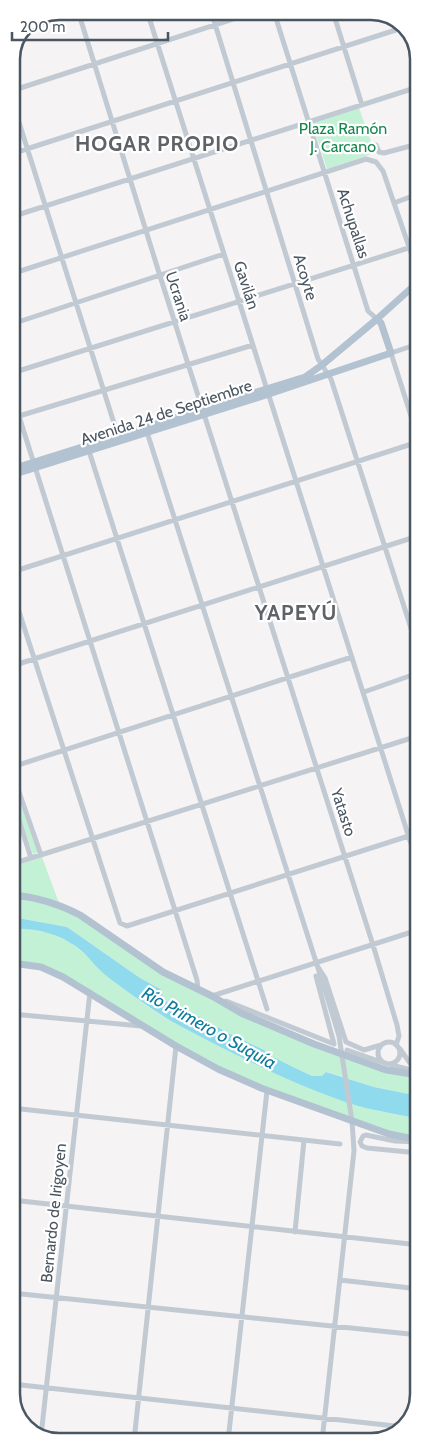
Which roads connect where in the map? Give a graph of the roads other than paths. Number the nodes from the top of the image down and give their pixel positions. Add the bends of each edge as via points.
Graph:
1 (81, 20) edge
2 (150, 20) edge
3 (214, 20) edge
4 (232, 20) edge
5 (276, 20) edge
6 (336, 20) edge
7 (215, 25) junction
8 (396, 29) edge
9 (157, 44) junction
10 (344, 46) junction
11 (95, 64) junction
12 (290, 64) junction
13 (233, 83) junction
14 (20, 88) edge
15 (410, 90) edge
16 (176, 101) junction
17 (362, 105) junction
18 (112, 121) junction
19 (308, 122) junction
20 (20, 124) edge
21 (251, 140) junction
22 (376, 145) dead end
23 (410, 146) edge
24 (28, 148) junction
25 (20, 151) edge
26 (194, 159) junction
27 (324, 173) junction
28 (130, 179) junction
29 (267, 191) junction
30 (410, 197) edge
31 (394, 203) junction
32 (46, 206) junction
33 (210, 209) junction
34 (20, 214) edge
35 (146, 230) junction
36 (409, 248) joint
37 (224, 254) junction
38 (62, 257) junction
39 (354, 266) junction
40 (20, 271) edge
41 (160, 276) junction
42 (295, 283) junction
43 (410, 289) edge
44 (239, 301) junction
45 (77, 302) junction
46 (377, 319) junction
47 (20, 321) edge
48 (174, 322) junction
49 (253, 345) junction
50 (92, 347) junction
51 (410, 347) edge
52 (391, 353) junction
53 (188, 365) junction
54 (322, 366) junction
55 (20, 370) edge
56 (328, 373) junction
57 (104, 390) junction
58 (268, 392) junction
59 (203, 412) junction
60 (410, 413) edge
61 (20, 416) edge
62 (20, 419) edge
63 (146, 430) junction
64 (119, 439) junction
65 (410, 445) edge
66 (89, 451) junction
67 (357, 462) junction
68 (35, 465) junction
69 (20, 468) edge
70 (20, 472) edge
71 (296, 482) junction
72 (233, 502) junction
73 (174, 521) junction
74 (410, 538) edge
75 (116, 539) junction
76 (385, 546) junction
77 (62, 556) junction
78 (323, 566) junction
79 (20, 569) edge
80 (259, 587) junction
81 (201, 605) junction
82 (20, 615) edge
83 (144, 624) junction
84 (410, 625) edge
85 (89, 641) junction
86 (352, 658) junction
87 (34, 659) junction
88 (20, 663) edge
89 (410, 676) edge
90 (289, 678) junction
91 (364, 692) junction
92 (230, 697) junction
93 (173, 716) junction
94 (118, 733) junction
95 (410, 739) edge
96 (381, 748) junction
97 (64, 751) junction
98 (20, 765) edge
99 (317, 768) junction
100 (259, 786) junction
101 (20, 795) edge
102 (201, 804) junction
103 (146, 822) junction
104 (20, 823) edge
105 (409, 836) junction
106 (92, 839) junction
107 (410, 839) edge
108 (41, 854) junction
109 (345, 856) junction
110 (31, 858) junction
111 (20, 861) edge
112 (287, 875) junction
113 (230, 893) junction
114 (20, 896) edge
115 (175, 910) junction
116 (410, 933) edge
117 (373, 945) junction
118 (315, 963) junction
119 (20, 964) edge
120 (258, 980) junction
121 (198, 989) junction
122 (90, 992) junction
123 (212, 996) junction
124 (267, 1010) dead end
125 (20, 1015) edge
126 (87, 1021) junction
127 (144, 1026) junction
128 (381, 1045) junction
129 (176, 1046) junction
130 (397, 1047) junction
131 (345, 1052) junction
132 (381, 1062) junction
133 (410, 1063) edge
134 (391, 1065) junction
135 (410, 1071) edge
136 (410, 1073) edge
137 (267, 1091) junction
138 (20, 1109) edge
139 (76, 1115) junction
140 (352, 1121) junction
141 (167, 1125) junction
142 (261, 1135) junction
143 (410, 1139) edge
144 (304, 1140) junction
145 (410, 1141) edge
146 (340, 1144) dead end
147 (410, 1151) edge
148 (20, 1201) edge
149 (68, 1206) junction
150 (158, 1216) junction
151 (251, 1227) junction
152 (295, 1232) junction
153 (344, 1238) junction
154 (410, 1244) edge
155 (340, 1280) junction
156 (410, 1288) edge
157 (20, 1294) edge
158 (56, 1298) junction
159 (148, 1307) junction
160 (242, 1317) junction
161 (335, 1326) junction
162 (410, 1334) edge
163 (20, 1385) edge
164 (46, 1388) junction
165 (138, 1398) junction
166 (232, 1408) junction
167 (324, 1418) junction
168 (394, 1426) edge
169 (42, 1429) edge
170 (135, 1433) edge
171 (229, 1433) edge
172 (323, 1433) edge

1 - 11 street, Ucrania
2 - 9 street, Gavilán
3 - 7 street, Acoyte
4 - 7 street
5 - 12 street, Achupallas
6 - 10 street
7 - 9 street
7 - 13 street, Acoyte
8 - 10 street
9 - 11 street
9 - 16 street, Gavilán
10 - 12 street
10 - 17 street
11 - 14 street
11 - 18 street, Ucrania
12 - 13 street
12 - 19 street, Achupallas
13 - 16 street
13 - 21 street, Acoyte
15 - 17 street
16 - 18 street
16 - 26 street, Gavilán
17 - 19 street
18 - 24 street
18 - 28 street, Ucrania
19 - 21 street
19 - 27 street, Achupallas
20 - 24 street
21 - 26 street
21 - 29 street, Acoyte
22 - 23 street via 378,152 384,154
24 - 25 street
24 - 32 street
26 - 28 street
26 - 33 street, Gavilán
27 - 29 street
27 - 31 street via 366,159 376,162 381,167
27 - 39 street, Achupallas
28 - 32 street
28 - 35 street, Ucrania
29 - 33 street
29 - 42 street, Acoyte
30 - 31 street
31 - 36 street
32 - 34 street
32 - 38 street
33 - 35 street
33 - 37 street, Gavilán
35 - 38 street
35 - 41 street, Ucrania
36 - 39 street
37 - 41 street
37 - 44 street, Gavilán
38 - 40 street
38 - 45 street
39 - 42 street
39 - 46 street, Achupallas via 368,311
41 - 45 street
41 - 48 street, Ucrania
42 - 44 street
42 - 54 street, Acoyte
43 - 46 main road, Avenida 24 de Septiembre
44 - 48 street
44 - 49 street, Gavilán
45 - 47 street
45 - 50 street
46 - 52 main road, Achupallas
46 - 54 main road, Avenida 24 de Septiembre
48 - 50 street
48 - 53 street, Ucrania
49 - 53 street
49 - 58 street, Gavilán
50 - 55 street
50 - 57 street
51 - 52 street
52 - 56 main road, Avenida 24 de Septiembre
52 - 60 street, Achupallas
53 - 57 street
53 - 59 street, Ucrania
54 - 56 street, Acoyte
54 - 58 main road, Avenida 24 de Septiembre via 306,377
56 - 58 main road, Avenida 24 de Septiembre
56 - 67 street, Acoyte
57 - 61 street
57 - 64 street
58 - 59 main road, Avenida 24 de Septiembre
58 - 71 street, Gavilán
59 - 63 main road, Avenida 24 de Septiembre
59 - 72 street, Ucrania
62 - 68 street
63 - 64 main road, Avenida 24 de Septiembre
63 - 73 street
64 - 66 main road, Avenida 24 de Septiembre
64 - 68 main road, Avenida 24 de Septiembre
65 - 67 street
66 - 68 main road, Avenida 24 de Septiembre
66 - 75 street
67 - 71 street
67 - 76 street, Acoyte
68 - 69 main road, Avenida 24 de Septiembre
68 - 70 main road, Avenida 24 de Septiembre
68 - 77 street
71 - 72 street
71 - 78 street, Gavilán
72 - 73 street
72 - 80 street, Ucrania
73 - 75 street
73 - 81 street
74 - 76 street
75 - 77 street
75 - 83 street
76 - 78 street
76 - 84 street, Acoyte
77 - 79 street
77 - 85 street
78 - 80 street
78 - 86 street, Gavilán
80 - 81 street
80 - 90 street, Yatasto
81 - 83 street
81 - 92 street
82 - 87 street
83 - 85 street
83 - 93 street
85 - 87 street
85 - 94 street
86 - 90 street
86 - 91 street, Gavilán
87 - 88 street
87 - 97 street
89 - 91 street
90 - 92 street
90 - 99 street, Yatasto
91 - 96 street, Gavilán
92 - 93 street
92 - 100 street
93 - 94 street
93 - 102 street
94 - 97 street
94 - 103 street
95 - 96 street
96 - 99 street
96 - 105 street, Gavilán
97 - 98 street
97 - 106 street
99 - 100 street
99 - 109 street, Yatasto
100 - 102 street
100 - 112 street
101 - 108 street
102 - 103 street
102 - 113 street
103 - 106 street
103 - 115 street
104 - 110 street
105 - 107 street, Gavilán
105 - 109 street
106 - 108 street
106 - 115 street via 120,924 127,926
108 - 110 street
109 - 112 street
109 - 117 street, Yatasto
110 - 111 street
112 - 113 street
112 - 118 street
113 - 115 street
113 - 120 street
114 - 121 main road via 49,900 80,915 163,972
115 - 121 street
116 - 117 street
117 - 118 street
117 - 130 street, Yatasto via 397,1025
118 - 120 street
118 - 123 street via 334,1044
118 - 131 street
118 - 131 street via 325,978 345,1041
119 - 122 main road via 41,967
120 - 123 street
120 - 124 street
121 - 123 main road
122 - 126 street, Bernardo de Irigoyen
122 - 127 main road
123 - 131 main road via 241,1013
125 - 126 street
126 - 127 street
126 - 139 street, Bernardo de Irigoyen
127 - 129 main road
128 - 130 street via 390,1042
128 - 131 street
128 - 132 street via 377,1055
129 - 137 main road
129 - 141 street
130 - 133 street
130 - 134 street via 399,1058
131 - 132 street
131 - 136 main road via 386,1070
131 - 140 street
132 - 134 street
134 - 135 street
137 - 140 main road
137 - 142 street
138 - 139 street
139 - 141 street
139 - 149 street, Bernardo de Irigoyen
140 - 143 main road
140 - 153 street via 354,1151
141 - 142 street
141 - 150 street
142 - 144 street
142 - 151 street
144 - 146 street
144 - 152 street
145 - 147 street via 366,1135 360,1142 367,1148
148 - 149 street
149 - 150 street
149 - 158 street, Bernardo de Irigoyen
150 - 151 street
150 - 159 street
151 - 152 street
151 - 160 street
152 - 153 street
153 - 154 street
153 - 155 street
155 - 156 street
155 - 161 street
157 - 158 street
158 - 159 street
158 - 164 street, Bernardo de Irigoyen
159 - 160 street
159 - 165 street
160 - 161 street
160 - 166 street
161 - 162 street
161 - 167 street
163 - 164 street
164 - 165 street
164 - 169 street, Bernardo de Irigoyen
165 - 166 street
165 - 170 street
166 - 167 street
166 - 171 street
167 - 168 street
167 - 172 street

